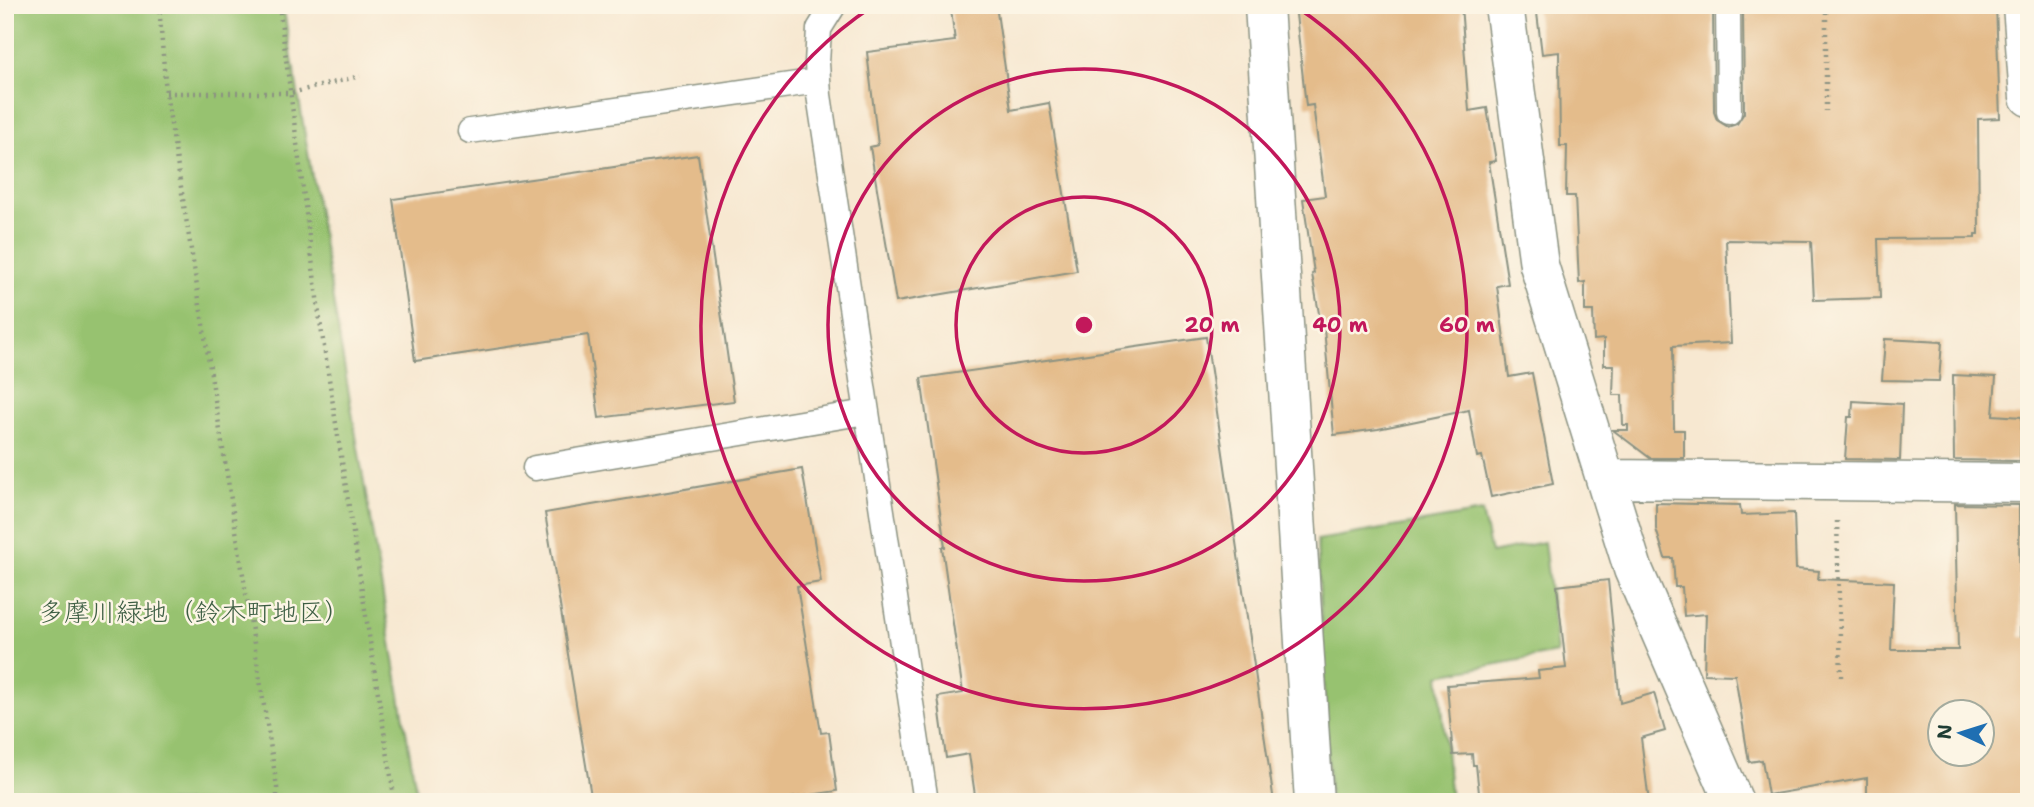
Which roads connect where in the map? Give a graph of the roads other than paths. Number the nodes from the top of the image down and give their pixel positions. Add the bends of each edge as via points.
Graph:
1 (834, 5) edge
2 (1264, 5) edge
3 (1504, 5) edge
4 (1728, 5) edge
5 (2022, 5) edge
6 (818, 81) junction
7 (2029, 97) edge
8 (1729, 112) dead end
9 (470, 131) dead end
10 (866, 412) junction
11 (535, 468) dead end
12 (1606, 479) junction
13 (2029, 483) edge
14 (926, 802) edge
15 (1314, 802) edge
16 (1734, 802) edge

1 - 6 lane via 819,29
2 - 15 street
3 - 12 street via 1539,265
4 - 8 lane
5 - 7 street
6 - 9 lane
6 - 10 lane
10 - 11 lane
10 - 14 lane
12 - 13 street
12 - 16 street via 1633,569

